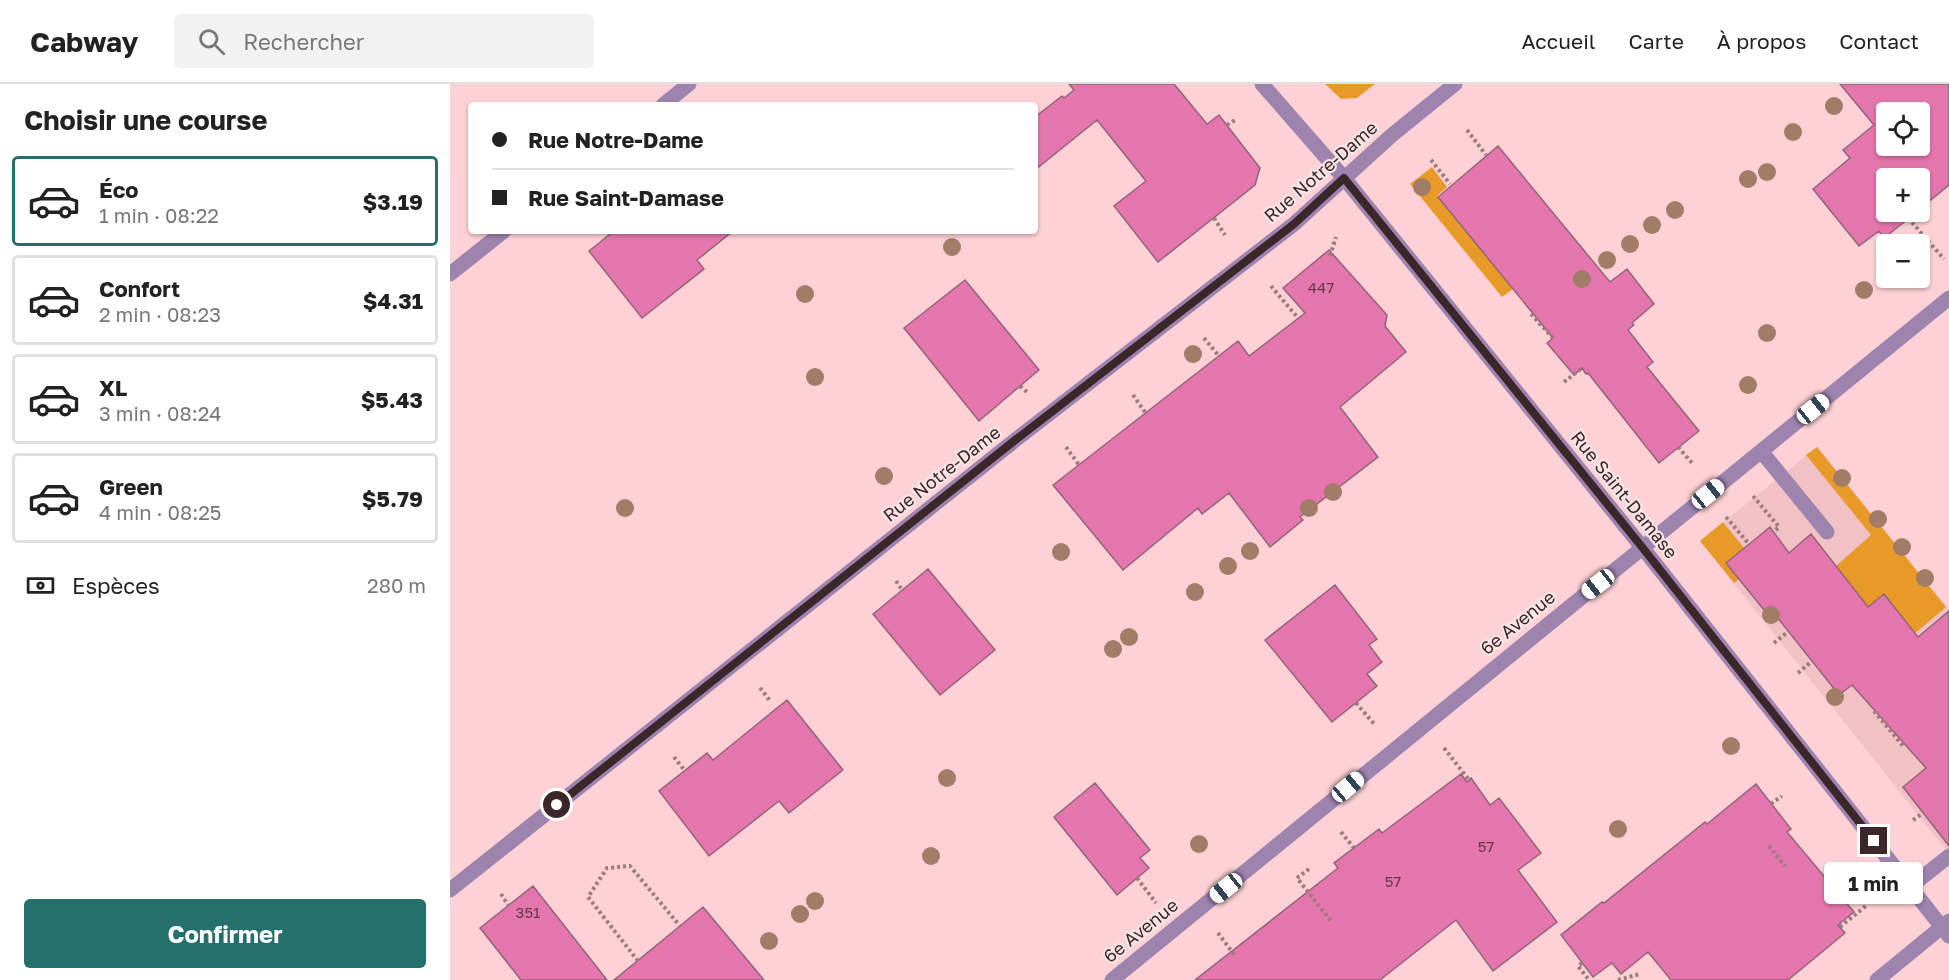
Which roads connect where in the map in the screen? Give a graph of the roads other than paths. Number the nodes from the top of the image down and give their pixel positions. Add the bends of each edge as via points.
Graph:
1 (689, 84) edge
2 (1262, 84) edge
3 (1455, 84) edge
4 (667, 102) edge
5 (1344, 178) junction
6 (500, 234) edge
7 (450, 274) edge
8 (1949, 298) edge
9 (1761, 451) junction
10 (1827, 532) dead end
11 (1642, 547) junction
12 (1949, 856) edge
13 (1910, 886) junction
14 (450, 890) edge
15 (1947, 928) edge
16 (1112, 980) edge
17 (1877, 980) edge

1 - 4 street
2 - 5 street, Rue Saint-Damase
3 - 5 street, Rue Notre-Dame
5 - 11 street, Rue Saint-Damase
5 - 14 street, Rue Notre-Dame via 1294,224 1014,441
6 - 7 street
8 - 9 street, 6e Avenue
9 - 10 street
9 - 11 street, 6e Avenue
11 - 13 street, Rue Saint-Damase
11 - 16 street, 6e Avenue
12 - 13 street
13 - 15 street, Rue Saint-Damase
15 - 17 street

